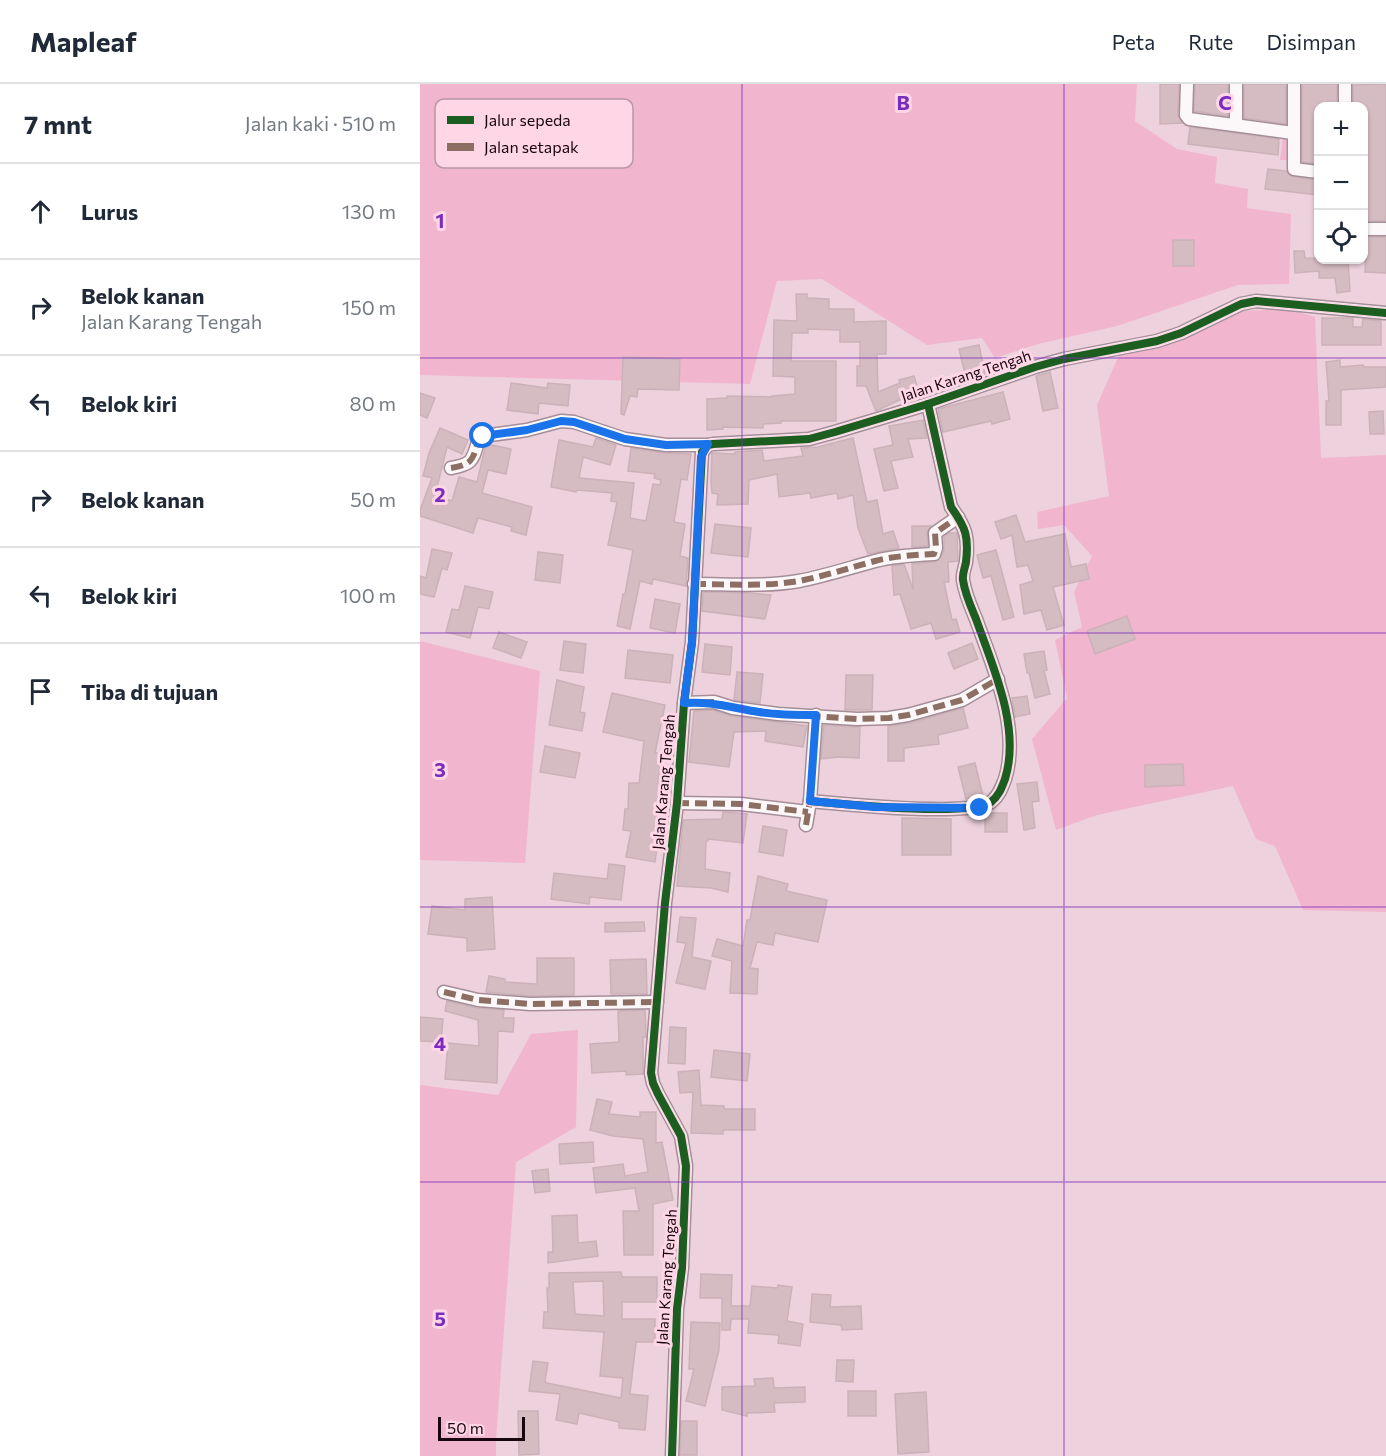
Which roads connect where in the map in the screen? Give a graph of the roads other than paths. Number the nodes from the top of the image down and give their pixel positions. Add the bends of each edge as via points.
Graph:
1 (1187, 84) edge
2 (1236, 84) edge
3 (1294, 84) edge
4 (1345, 84) edge
5 (1345, 102) edge
6 (1236, 125) junction
7 (1293, 133) junction
8 (1314, 172) edge
9 (1368, 229) edge
10 (1386, 229) edge
11 (1386, 313) edge
12 (928, 404) junction
13 (708, 444) junction
14 (451, 468) dead end
15 (958, 517) junction
16 (694, 584) junction
17 (998, 679) junction
18 (684, 703) junction
19 (816, 715) junction
20 (677, 803) junction
21 (809, 807) junction
22 (806, 825) dead end
23 (444, 992) dead end
24 (657, 1002) junction
25 (672, 1456) edge

1 - 6 street via 1189,119
2 - 6 street
3 - 7 street
4 - 5 street
6 - 7 street
7 - 8 street via 1294,169
9 - 10 street
11 - 12 street, Jalan Karang Tengah via 1256,301 1157,341 1045,364
12 - 13 street, Jalan Karang Tengah via 808,439
12 - 15 street via 951,507
13 - 14 street via 666,445 625,439 561,421 483,436 471,462
13 - 16 street, Jalan Karang Tengah via 701,457
15 - 16 street via 935,533 934,554 875,561 797,581 750,586
15 - 17 street via 967,537 963,582
16 - 18 street, Jalan Karang Tengah
17 - 19 street via 962,700 908,715 858,719
17 - 21 street via 1009,756 1003,785 992,801 980,808 953,809
18 - 19 street via 714,702 768,713
18 - 20 street, Jalan Karang Tengah
19 - 21 street
20 - 21 street
20 - 24 street, Jalan Karang Tengah
21 - 22 street
23 - 24 street via 478,1000 530,1004
24 - 25 street, Jalan Karang Tengah via 651,1073 681,1136 686,1166

